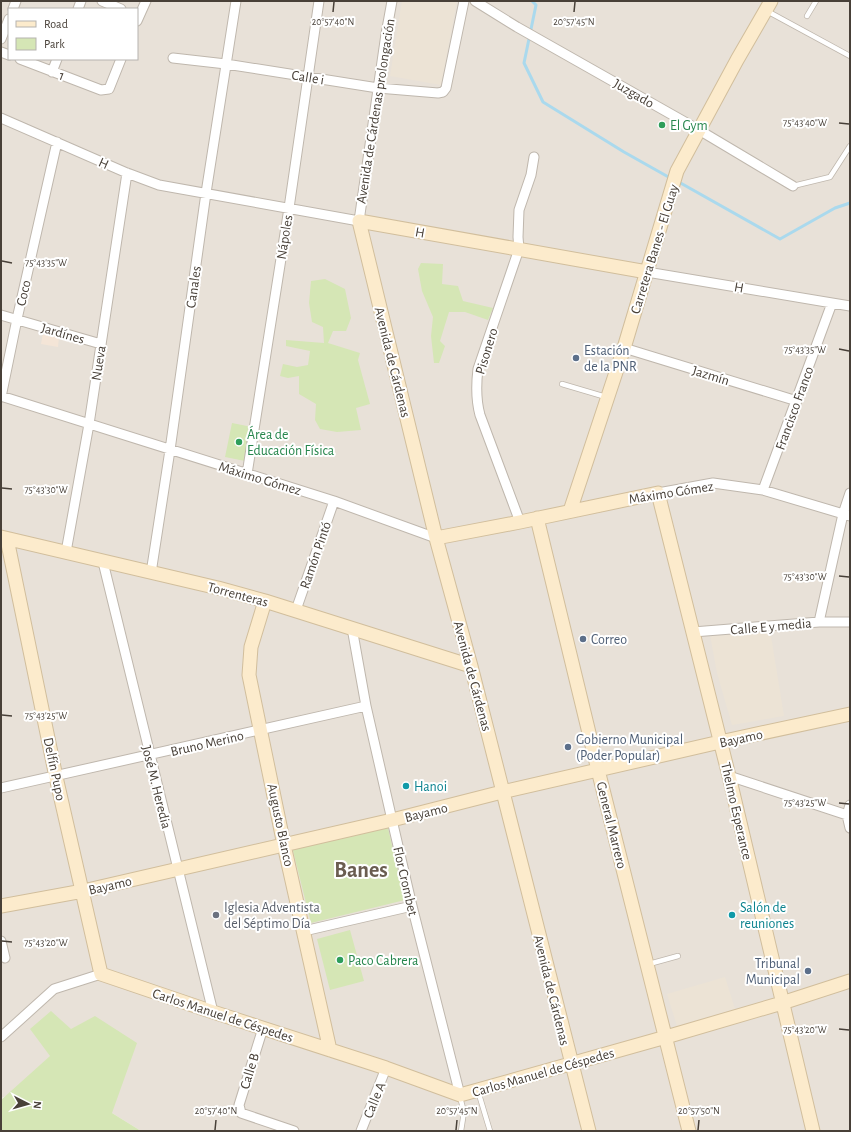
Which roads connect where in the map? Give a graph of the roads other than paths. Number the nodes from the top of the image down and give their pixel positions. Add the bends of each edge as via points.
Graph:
1 (102, 1) edge
2 (146, 1) edge
3 (236, 1) edge
4 (319, 1) edge
5 (392, 1) edge
6 (464, 1) edge
7 (475, 1) edge
8 (816, 1) edge
9 (768, 5) edge
10 (119, 8) edge
11 (807, 16) dead end
12 (138, 18) edge
13 (8, 22) edge
14 (1, 40) edge
15 (850, 56) edge
16 (173, 58) dead end
17 (22, 60) edge
18 (57, 60) edge
19 (121, 60) edge
20 (226, 64) junction
21 (52, 72) junction
22 (307, 77) junction
23 (378, 88) junction
24 (1, 118) edge
25 (699, 130) junction
26 (58, 142) junction
27 (850, 146) edge
28 (534, 157) dead end
29 (128, 173) junction
30 (793, 186) joint
31 (206, 194) junction
32 (289, 208) junction
33 (359, 221) junction
34 (519, 249) junction
35 (647, 272) junction
36 (832, 303) junction
37 (850, 306) edge
38 (1, 315) edge
39 (17, 320) junction
40 (101, 344) junction
41 (624, 348) junction
42 (562, 384) dead end
43 (1, 397) edge
44 (608, 397) junction
45 (797, 402) junction
46 (89, 424) junction
47 (170, 450) junction
48 (247, 474) junction
49 (763, 490) junction
50 (658, 493) junction
51 (850, 493) edge
52 (334, 500) junction
53 (570, 511) junction
54 (846, 515) edge
55 (538, 518) junction
56 (520, 522) junction
57 (4, 538) edge
58 (436, 538) junction
59 (66, 552) junction
60 (103, 562) junction
61 (151, 573) junction
62 (265, 601) junction
63 (296, 610) junction
64 (819, 622) junction
65 (850, 622) edge
66 (352, 628) junction
67 (693, 632) junction
68 (471, 666) junction
69 (366, 706) junction
70 (850, 714) edge
71 (261, 731) junction
72 (720, 742) junction
73 (150, 756) junction
74 (598, 770) junction
75 (728, 776) junction
76 (56, 777) junction
77 (1, 788) edge
78 (502, 792) junction
79 (850, 805) edge
80 (848, 815) edge
81 (392, 820) junction
82 (850, 828) edge
83 (284, 845) junction
84 (177, 869) junction
85 (83, 891) junction
86 (1, 906) edge
87 (412, 906) junction
88 (304, 931) junction
89 (1, 941) edge
90 (678, 956) dead end
91 (5, 958) dead end
92 (648, 965) junction
93 (101, 974) junction
94 (850, 981) edge
95 (782, 1003) junction
96 (213, 1012) junction
97 (263, 1028) junction
98 (1, 1037) edge
99 (666, 1037) junction
100 (330, 1050) junction
101 (571, 1065) junction
102 (386, 1068) junction
103 (478, 1090) junction
104 (460, 1095) junction
105 (294, 1131) edge
106 (362, 1131) edge
107 (461, 1131) edge
108 (490, 1131) edge
109 (589, 1131) edge
110 (689, 1131) edge
111 (813, 1131) edge

1 - 10 street
2 - 12 street
3 - 20 street, Canales
4 - 22 street, Nápoles
5 - 23 street, Avenida de Cárdenas prolongación
6 - 23 street, Calle i via 446,88 443,92
7 - 25 street, Juzgado
8 - 11 lane
9 - 15 lane
9 - 25 main road, Carretera Banes - El Guay
13 - 14 street
16 - 20 street, Calle i
17 - 21 street, 1
18 - 21 street
19 - 21 street, 1 via 108,89 105,90
20 - 22 street, Calle i
20 - 31 street, Canales
22 - 23 street, Calle i
22 - 32 street, Nápoles
23 - 33 street, Avenida de Cárdenas prolongación
24 - 26 street, H
25 - 30 street, Juzgado
25 - 35 main road, Carretera Banes - El Guay via 677,171
26 - 29 street, H
26 - 39 street, Coco
27 - 30 lane via 830,177
28 - 34 street via 531,175 519,210
29 - 31 street, H via 159,185
29 - 40 street, Nueva
31 - 32 street, H
31 - 47 street, Canales
32 - 33 street, H
32 - 48 street, Nápoles
33 - 34 main road, H
33 - 58 main road, Avenida de Cárdenas
34 - 35 main road, H
34 - 56 street, Pisonero via 478,370 476,390 480,416
35 - 36 street, H
35 - 41 main road, Carretera Banes - El Guay
36 - 37 street, H
36 - 45 street, Francisco Franco
38 - 39 street, Jardínes
39 - 40 street, Jardínes
39 - 43 street, Coco
40 - 46 street, Nueva
41 - 44 main road, Carretera Banes - El Guay
41 - 45 street, Jazmín
42 - 44 lane
43 - 46 street, Máximo Gómez
44 - 53 main road, Carretera Banes - El Guay
45 - 49 street, Francisco Franco
46 - 47 street, Máximo Gómez
46 - 59 street, Nueva
47 - 48 street, Máximo Gómez
47 - 61 street, Canales
48 - 52 street, Máximo Gómez
49 - 50 street, Máximo Gómez via 713,483
49 - 54 street, Máximo Gómez
50 - 53 main road, Máximo Gómez
50 - 67 main road, Thelmo Esperance
51 - 54 street
52 - 58 street, Máximo Gómez
52 - 63 street, Ramón Pintó
53 - 55 main road, Máximo Gómez
54 - 64 street
55 - 56 main road, Máximo Gómez
55 - 74 main road, General Marrero
56 - 58 main road
57 - 59 main road, Torrenteras
57 - 76 main road, Delfín Pupo
58 - 68 main road, Avenida de Cárdenas
59 - 60 main road, Torrenteras
60 - 61 main road, Torrenteras
60 - 73 street, José M. Heredia
61 - 62 main road, Torrenteras
62 - 63 main road, Torrenteras
62 - 71 main road, Augusto Blanco via 251,648 249,675
63 - 66 main road, Torrenteras
64 - 65 street, Calle E y media
64 - 67 street, Calle E y media
66 - 68 main road, Torrenteras
66 - 69 street, Flor Crombet
67 - 72 main road, Thelmo Esperance
68 - 78 main road, Avenida de Cárdenas
69 - 71 street, Bruno Merino
69 - 81 street, Flor Crombet
70 - 72 main road, Bayamo
71 - 73 street, Bruno Merino
71 - 83 main road, Augusto Blanco
72 - 74 main road, Bayamo
72 - 75 main road, Thelmo Esperance
73 - 76 street, Bruno Merino
73 - 84 street, José M. Heredia
74 - 78 main road, Bayamo
74 - 92 main road, General Marrero
75 - 80 street
75 - 95 main road, Thelmo Esperance
76 - 77 street, Bruno Merino
76 - 85 main road, Delfín Pupo
78 - 81 main road, Bayamo
78 - 101 main road, Avenida de Cárdenas
79 - 80 street
80 - 82 street
81 - 83 main road, Bayamo
81 - 87 street, Flor Crombet
83 - 84 main road, Bayamo
83 - 88 main road, Augusto Blanco
84 - 85 main road, Bayamo
84 - 96 street, José M. Heredia
85 - 86 main road, Bayamo
85 - 93 main road, Delfín Pupo
87 - 88 street
87 - 104 street, Flor Crombet
88 - 100 main road, Augusto Blanco
89 - 91 street
90 - 92 lane
92 - 99 main road, General Marrero
93 - 96 main road, Carlos Manuel de Céspedes
93 - 98 street via 54,988
94 - 95 main road, Carlos Manuel de Céspedes
95 - 99 main road, Carlos Manuel de Céspedes
95 - 111 main road, Thelmo Esperance
96 - 97 main road, Carlos Manuel de Céspedes
97 - 100 main road, Carlos Manuel de Céspedes
97 - 105 street, Calle B via 239,1105 241,1113
99 - 101 main road, Carlos Manuel de Céspedes
99 - 110 main road, General Marrero
100 - 102 main road, Carlos Manuel de Céspedes
101 - 103 main road, Carlos Manuel de Céspedes
101 - 109 main road, Avenida de Cárdenas
102 - 104 main road, Carlos Manuel de Céspedes
102 - 106 street, Calle A
103 - 104 main road, Carlos Manuel de Céspedes
103 - 108 lane
104 - 107 lane, Flor Crombet via 464,1112

